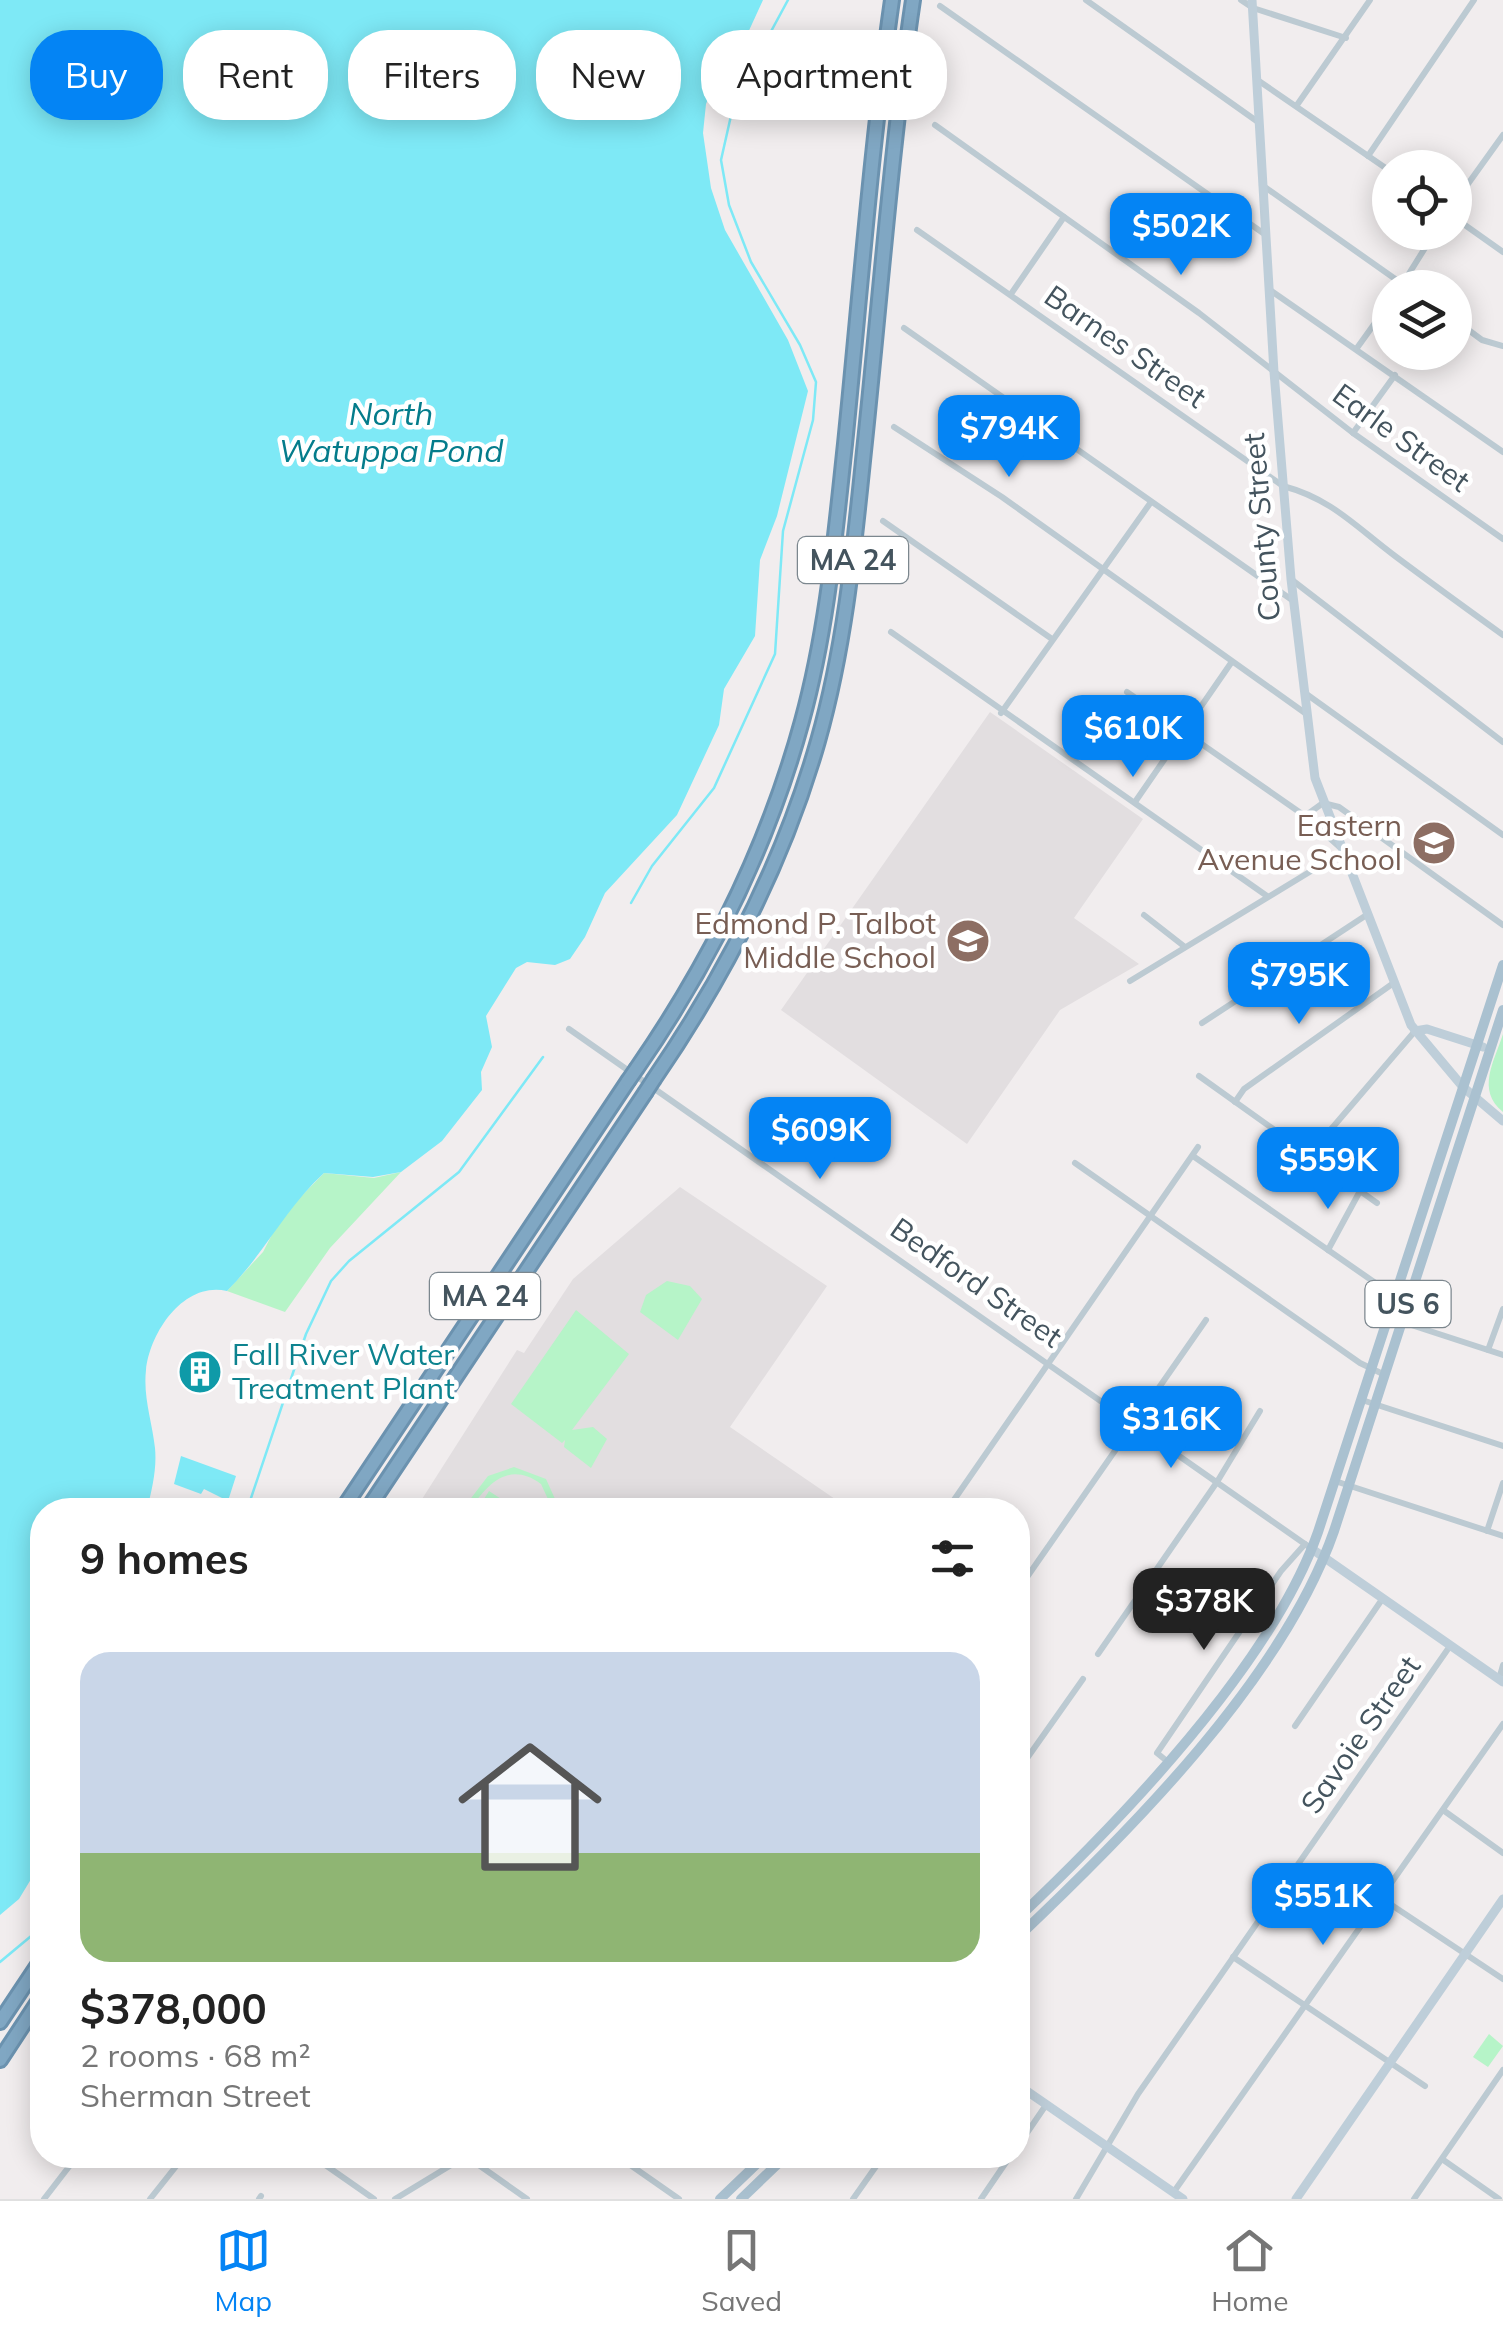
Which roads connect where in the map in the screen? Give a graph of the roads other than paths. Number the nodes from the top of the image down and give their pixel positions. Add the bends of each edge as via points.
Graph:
1 (892, 0) edge
2 (912, 0) edge
3 (1086, 0) edge
4 (1241, 0) edge
5 (1370, 0) edge
6 (1474, 0) edge
7 (1253, 4) edge
8 (940, 6) dead end
9 (1346, 38) junction
10 (1256, 79) junction
11 (1297, 105) junction
12 (1258, 122) junction
13 (936, 125) dead end
14 (1503, 135) edge
15 (1368, 156) junction
16 (1372, 159) edge
17 (1472, 178) edge
18 (1261, 184) junction
19 (1064, 217) junction
20 (917, 230) dead end
21 (1472, 230) edge
22 (1263, 233) junction
23 (1503, 252) edge
24 (1382, 270) edge
25 (1267, 288) junction
26 (1010, 294) junction
27 (1372, 327) edge
28 (904, 328) dead end
29 (1472, 333) edge
30 (1503, 346) edge
31 (1357, 348) junction
32 (1274, 372) junction
33 (1395, 376) junction
34 (894, 427) dead end
35 (1353, 433) junction
36 (1503, 452) edge
37 (1284, 486) junction
38 (1151, 502) junction
39 (884, 521) dead end
40 (1503, 539) edge
41 (1101, 569) junction
42 (1291, 579) junction
43 (1293, 600) junction
44 (890, 632) dead end
45 (1503, 636) edge
46 (1052, 640) junction
47 (1231, 663) junction
48 (1127, 692) dead end
49 (1303, 692) junction
50 (1001, 712) junction
51 (1306, 713) junction
52 (1183, 732) junction
53 (1503, 742) edge
54 (1135, 802) junction
55 (1324, 803) junction
56 (1305, 816) junction
57 (1503, 835) edge
58 (1344, 851) junction
59 (1267, 896) junction
60 (1144, 914) dead end
61 (1368, 914) junction
62 (1503, 925) edge
63 (1184, 947) junction
64 (1503, 964) edge
65 (1130, 981) dead end
66 (1395, 982) junction
67 (1503, 1010) edge
68 (1202, 1023) dead end
69 (569, 1029) dead end
70 (1415, 1030) junction
71 (1477, 1045) junction
72 (1490, 1050) junction
73 (1199, 1076) dead end
74 (1463, 1087) junction
75 (1475, 1098) junction
76 (1235, 1102) junction
77 (1503, 1121) edge
78 (1198, 1148) dead end
79 (1309, 1154) junction
80 (1193, 1156) junction
81 (1074, 1163) dead end
82 (1360, 1191) junction
83 (1377, 1203) dead end
84 (1151, 1218) junction
85 (1328, 1250) junction
86 (1395, 1296) junction
87 (1408, 1301) junction
88 (1503, 1309) edge
89 (1388, 1317) junction
90 (1206, 1320) dead end
91 (1402, 1322) junction
92 (1488, 1350) junction
93 (1503, 1355) edge
94 (1050, 1365) junction
95 (1371, 1370) junction
96 (1385, 1375) junction
97 (1362, 1400) junction
98 (1375, 1404) junction
99 (1260, 1411) dead end
100 (1134, 1423) junction
101 (1503, 1446) edge
102 (1218, 1482) junction
103 (1335, 1482) junction
104 (1503, 1483) edge
105 (1349, 1486) junction
106 (350, 1498) edge
107 (375, 1498) edge
108 (956, 1498) edge
109 (1488, 1531) junction
110 (1503, 1536) edge
111 (1309, 1546) junction
112 (1324, 1558) junction
113 (1030, 1573) edge
114 (1382, 1598) junction
115 (1450, 1646) junction
116 (1098, 1654) dead end
117 (1503, 1664) edge
118 (1082, 1679) dead end
119 (1501, 1680) edge
120 (1503, 1724) edge
121 (1295, 1726) dead end
122 (1030, 1754) edge
123 (1168, 1762) junction
124 (1442, 1810) junction
125 (1503, 1852) edge
126 (1381, 1898) junction
127 (1503, 1899) edge
128 (1030, 1906) edge
129 (1030, 1925) edge
130 (1465, 1952) junction
131 (1233, 1957) junction
132 (30, 1976) edge
133 (1503, 1979) edge
134 (1305, 2006) junction
135 (30, 2014) edge
136 (0, 2022) edge
137 (0, 2060) edge
138 (1389, 2062) junction
139 (1503, 2070) edge
140 (1425, 2086) dead end
141 (1030, 2094) edge
142 (1046, 2105) junction
143 (1030, 2128) edge
144 (1108, 2148) junction
145 (1442, 2159) junction
146 (68, 2168) edge
147 (175, 2168) edge
148 (330, 2168) edge
149 (444, 2168) edge
150 (483, 2168) edge
151 (635, 2168) edge
152 (752, 2168) edge
153 (773, 2168) edge
154 (875, 2168) edge
155 (1002, 2168) edge
156 (1178, 2196) edge
157 (44, 2199) edge
158 (150, 2199) edge
159 (374, 2199) edge
160 (395, 2199) edge
161 (527, 2199) edge
162 (679, 2199) edge
163 (720, 2199) edge
164 (741, 2199) edge
165 (853, 2199) edge
166 (981, 2199) edge
167 (1076, 2199) edge
168 (1296, 2199) edge
169 (1414, 2199) edge
170 (1500, 2199) edge

1 - 106 highway, MA 24, bridge via 831,571 809,695 786,776 744,883 692,983
2 - 107 highway, MA 24, bridge via 852,573 829,699 801,795 720,977
3 - 12 street
4 - 7 street
5 - 9 street
6 - 15 street
7 - 9 street
7 - 10 street, County Street
8 - 22 street
9 - 11 street
10 - 11 street
10 - 12 street, County Street
11 - 15 street
12 - 18 street, County Street
13 - 19 street, Earle Street
14 - 17 street
15 - 16 street
18 - 22 street, County Street
18 - 24 street
19 - 26 street
19 - 32 street, Earle Street
20 - 26 street, Barnes Street
21 - 23 street
22 - 25 street, County Street
25 - 31 street
25 - 32 street, County Street
26 - 37 street, Barnes Street
27 - 31 street
28 - 38 street
29 - 30 street
31 - 33 street
32 - 35 street, Earle Street
32 - 37 street, County Street
33 - 35 street
33 - 36 street
34 - 41 street
35 - 40 street, Earle Street
37 - 42 street, County Street
37 - 45 street, Barnes Street via 1342,510
38 - 41 street
38 - 43 street
39 - 46 street
41 - 46 street
41 - 47 street
42 - 43 street, County Street
42 - 53 street
43 - 49 street, County Street
44 - 50 street
46 - 50 street
47 - 51 street
47 - 52 street
48 - 52 street
49 - 51 street, County Street
49 - 57 street
50 - 54 street
51 - 55 street, County Street
52 - 54 street
52 - 56 street
54 - 59 street
55 - 56 street
55 - 58 street, County Street
55 - 62 street via 1342,809
56 - 58 street
58 - 59 street
58 - 61 street, County Street
59 - 63 street
60 - 63 street
61 - 66 street, County Street
61 - 68 street
63 - 65 street
64 - 71 main road, US 6
66 - 70 street, County Street
66 - 76 street
67 - 72 main road, US 6
69 - 94 street, Bedford Street
70 - 71 street
70 - 74 street, County Street
70 - 79 street
71 - 72 street
71 - 74 main road, US 6
72 - 75 main road, US 6
73 - 76 street
74 - 75 street, County Street
74 - 86 main road, US 6
75 - 77 street, County Street
75 - 87 main road, US 6
76 - 79 street
78 - 80 street
79 - 82 street
80 - 84 street
80 - 85 street
81 - 84 street
82 - 83 street
82 - 85 street
84 - 94 street
84 - 95 street
85 - 86 street
86 - 87 street
86 - 89 main road, US 6
87 - 91 main road, US 6
88 - 92 street
89 - 91 street
89 - 95 main road, US 6
90 - 100 street
91 - 92 street
91 - 96 main road, US 6
92 - 93 street
94 - 100 street, Bedford Street
94 - 108 street
95 - 96 street
95 - 97 main road, US 6
96 - 98 main road, US 6
97 - 98 street
97 - 103 main road, US 6
98 - 101 street
98 - 105 main road, US 6
99 - 102 street
100 - 102 street, Bedford Street
100 - 113 street
102 - 111 street, Bedford Street
102 - 116 street
103 - 105 street
103 - 111 main road, US 6
104 - 109 street
105 - 109 street
105 - 112 main road, US 6
109 - 110 street
111 - 112 street, Bedford Street
111 - 123 main road, US 6 via 1259,1640
111 - 123 street via 1281,1570 1157,1753
112 - 114 street, Bedford Street
112 - 129 main road, US 6 via 1275,1643 1193,1755
114 - 115 street, Bedford Street
114 - 121 street
115 - 119 street, Bedford Street
115 - 131 street, Savoie Street
117 - 119 street
118 - 122 street
120 - 124 street
123 - 128 main road, US 6
124 - 125 street
124 - 126 street
126 - 130 street
126 - 134 street
127 - 130 street
130 - 133 street
130 - 138 street
131 - 134 street
131 - 144 street, Savoie Street
132 - 136 highway
134 - 138 street
134 - 156 street
135 - 137 highway
138 - 140 street
138 - 168 street
139 - 145 street
141 - 142 street
142 - 143 street
142 - 144 street
144 - 156 street
144 - 167 street, Savoie Street
145 - 169 street
145 - 170 street
146 - 157 street
147 - 158 street
148 - 159 street
149 - 160 street
150 - 161 street
151 - 162 street
152 - 163 main road
153 - 164 main road
154 - 165 street
155 - 166 street

